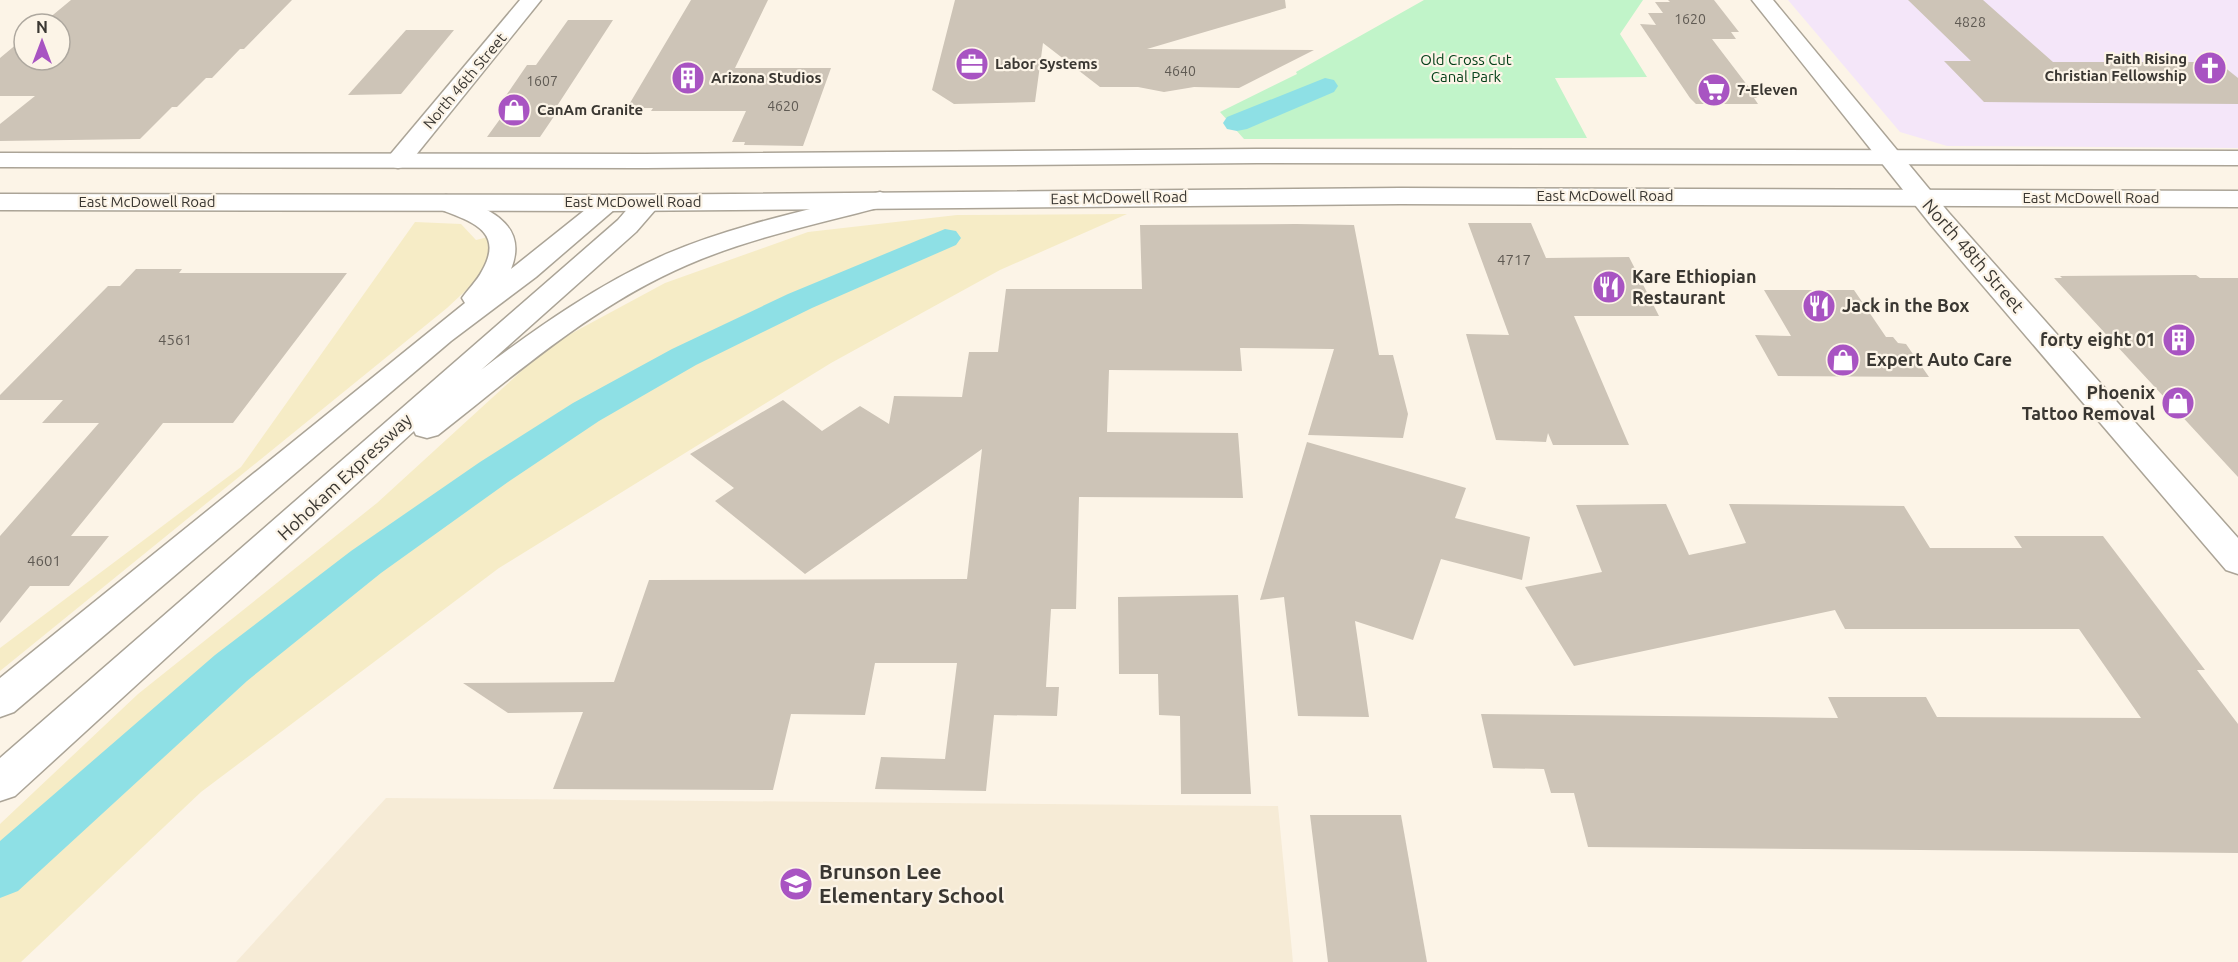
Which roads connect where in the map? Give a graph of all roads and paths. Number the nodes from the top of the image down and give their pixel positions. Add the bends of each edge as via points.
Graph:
1 (531, 0) edge
2 (1762, 0) edge
3 (1388, 156) junction
4 (1889, 156) junction
5 (2238, 158) edge
6 (0, 160) edge
7 (174, 160) junction
8 (398, 161) junction
9 (645, 161) junction
10 (678, 161) junction
11 (1400, 196) junction
12 (1922, 197) junction
13 (2238, 198) edge
14 (880, 200) junction
15 (0, 202) edge
16 (142, 202) junction
17 (200, 202) junction
18 (649, 202) junction
19 (446, 203) junction
20 (609, 203) junction
21 (441, 334) junction
22 (270, 546) junction
23 (2238, 561) edge
24 (0, 701) edge
25 (0, 783) edge

1 - 8 main road, North 46th Street
2 - 4 main road, North 48th Street
3 - 4 main road
3 - 10 main road
3 - 11 main road
4 - 5 main road
4 - 12 main road, North 48th Street
6 - 7 main road
7 - 8 main road
7 - 16 main road
8 - 9 main road
8 - 17 main road via 372,175 328,188
9 - 10 main road
9 - 20 main road
10 - 18 main road, Hohokam Expressway
11 - 12 main road, East McDowell Road
11 - 14 main road, East McDowell Road
12 - 13 main road, East McDowell Road
12 - 23 main road, North 48th Street
14 - 18 main road, East McDowell Road
14 - 22 main road via 722,243 621,287 558,325
15 - 16 main road, East McDowell Road
16 - 17 main road, East McDowell Road
17 - 19 main road, East McDowell Road
18 - 20 main road, East McDowell Road
18 - 22 main road, Hohokam Expressway
19 - 20 main road, East McDowell Road
19 - 21 main road via 495,228 501,235 503,254 489,284
20 - 21 main road
21 - 24 main road
22 - 25 main road, Hohokam Expressway

